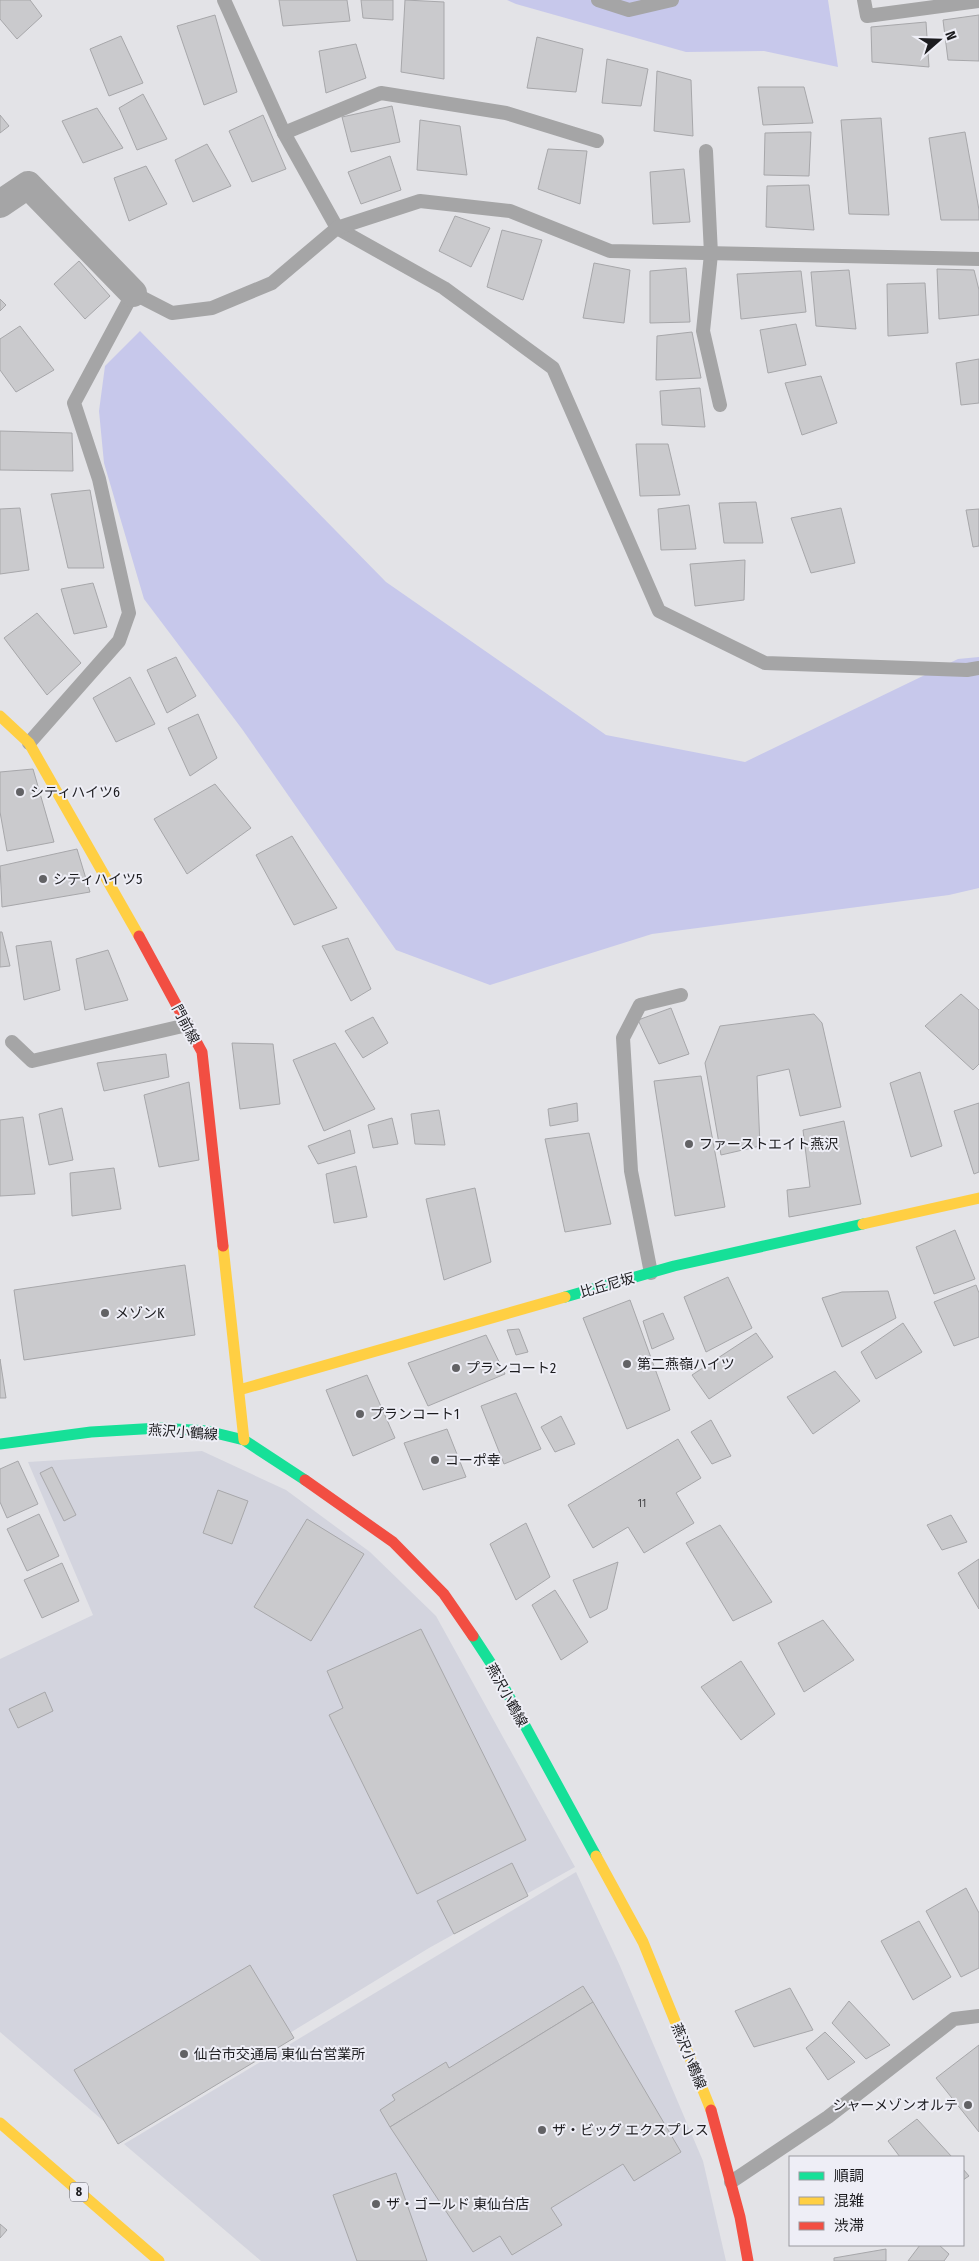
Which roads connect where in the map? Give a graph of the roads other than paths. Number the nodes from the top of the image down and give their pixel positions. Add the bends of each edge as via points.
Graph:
1 (224, 0) edge
2 (598, 0) edge
3 (672, 0) edge
4 (864, 0) edge
5 (979, 2) edge
6 (284, 133) junction
7 (597, 141) dead end
8 (706, 151) dead end
9 (0, 204) edge
10 (337, 228) junction
11 (711, 254) junction
12 (979, 259) edge
13 (133, 293) junction
14 (720, 406) dead end
15 (979, 668) edge
16 (0, 716) edge
17 (29, 743) junction
18 (682, 995) dead end
19 (187, 1025) junction
20 (12, 1042) dead end
21 (979, 1198) edge
22 (651, 1273) junction
23 (239, 1390) junction
24 (244, 1440) junction
25 (0, 1444) edge
26 (979, 2016) edge
27 (0, 2123) edge
28 (731, 2182) junction
29 (159, 2261) edge
30 (748, 2261) edge

1 - 6 lane
2 - 3 lane via 629,10
4 - 5 lane via 867,16
6 - 7 lane via 381,93 506,113
6 - 10 lane
8 - 11 lane
9 - 13 street via 28,185
10 - 11 lane via 420,201 510,211 610,251
10 - 13 lane via 272,283 212,308 172,314
10 - 15 lane via 444,288 553,368 659,611 765,663
11 - 12 lane
11 - 14 lane via 704,331
13 - 17 lane via 74,403 99,479 129,613 119,641
16 - 17 street, 門前線
17 - 19 street, 門前線
18 - 22 lane via 640,1005 623,1038 631,1171
19 - 20 lane via 32,1061
19 - 23 street, 門前線 via 202,1052
21 - 22 street, 比丘尼坂
22 - 23 street, 比丘尼坂
23 - 24 street, 門前線
24 - 25 street, 燕沢小鶴線 via 207,1431 159,1428 91,1432
24 - 28 street, 燕沢小鶴線 via 393,1542 444,1594 492,1665 643,1942 709,2104
26 - 28 lane via 954,2019 828,2117
27 - 29 street, 8
28 - 30 street, 燕沢小鶴線

